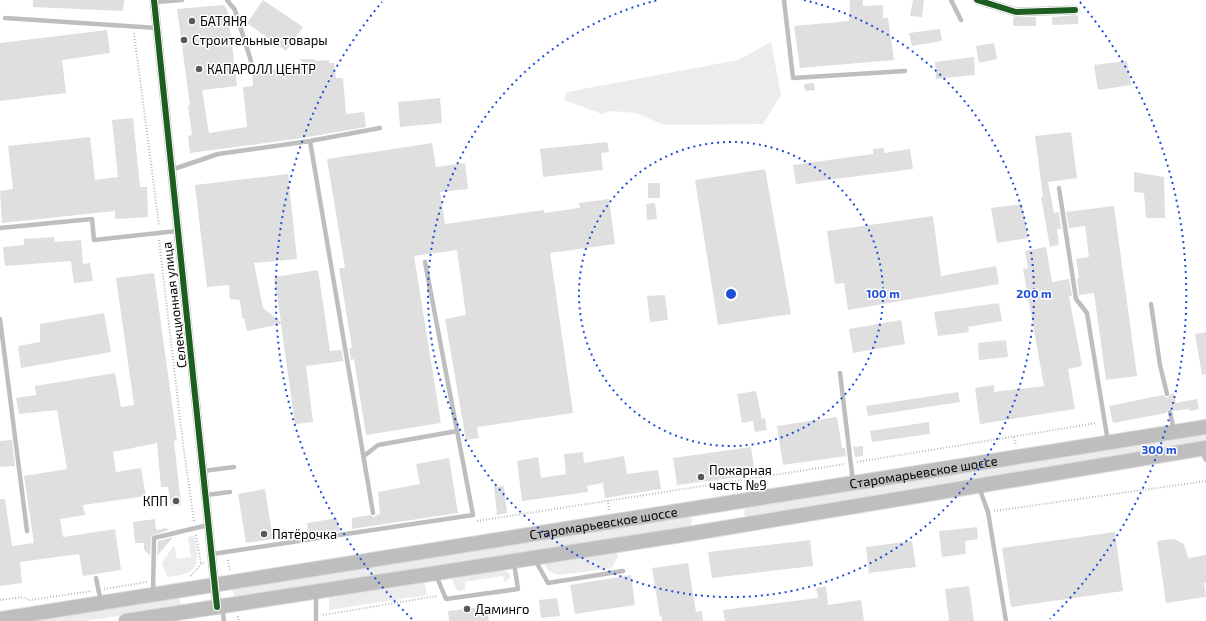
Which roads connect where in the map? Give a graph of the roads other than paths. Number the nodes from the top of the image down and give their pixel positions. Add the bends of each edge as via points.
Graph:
1 (182, 0) edge
2 (227, 0) edge
3 (784, 0) edge
4 (951, 0) edge
5 (977, 0) edge
6 (154, 1) edge
7 (1075, 10) dead end
8 (5, 18) dead end
9 (961, 20) dead end
10 (157, 28) junction
11 (251, 61) dead end
12 (905, 71) dead end
13 (380, 128) dead end
14 (310, 141) junction
15 (171, 170) junction
16 (1059, 188) dead end
17 (0, 228) edge
18 (177, 231) junction
19 (425, 262) dead end
20 (1151, 304) dead end
21 (0, 319) edge
22 (840, 373) dead end
23 (1167, 394) dead end
24 (1170, 412) dead end
25 (1206, 428) edge
26 (457, 431) junction
27 (1174, 433) junction
28 (1109, 443) junction
29 (1204, 452) edge
30 (364, 456) junction
31 (234, 468) dead end
32 (203, 471) junction
33 (853, 484) junction
34 (979, 485) junction
35 (230, 492) dead end
36 (206, 495) junction
37 (709, 507) junction
38 (374, 513) dead end
39 (209, 524) junction
40 (714, 530) junction
41 (27, 531) dead end
42 (212, 558) junction
43 (534, 558) junction
44 (513, 561) junction
45 (623, 571) dead end
46 (436, 573) junction
47 (96, 578) dead end
48 (214, 585) junction
49 (152, 589) junction
50 (316, 592) junction
51 (101, 604) junction
52 (220, 607) junction
53 (0, 619) edge
54 (316, 619) edge
55 (143, 620) edge
56 (126, 621) edge
57 (224, 621) edge
58 (1006, 621) edge

1 - 6 lane
2 - 11 lane via 235,10
3 - 12 lane via 793,78
4 - 9 lane
5 - 7 street via 1016,12
6 - 10 street, Селекционная улица
8 - 10 lane
10 - 15 street, Селекционная улица
13 - 14 lane
14 - 15 lane via 218,154
14 - 30 lane
15 - 18 street, Селекционная улица
16 - 28 lane via 1076,299 1087,313
17 - 18 lane via 92,219 94,240
18 - 32 street, Селекционная улица
19 - 26 lane
20 - 23 lane
21 - 41 lane
22 - 33 lane
24 - 27 lane
25 - 27 main road, Старомарьевское шоссе
26 - 30 lane via 378,445
26 - 42 lane via 473,515
27 - 28 main road, Старомарьевское шоссе
28 - 33 main road, Старомарьевское шоссе
29 - 34 main road, Старомарьевское шоссе
30 - 38 lane
31 - 32 lane
32 - 36 street, Селекционная улица
33 - 37 main road, Старомарьевское шоссе
34 - 40 main road, Старомарьевское шоссе
34 - 58 lane via 988,512
35 - 36 lane
36 - 39 street, Селекционная улица
37 - 40 main road
37 - 48 main road, Старомарьевское шоссе
39 - 42 street, Селекционная улица
39 - 49 lane via 154,538
40 - 43 main road, Старомарьевское шоссе
42 - 48 street, Селекционная улица
43 - 44 main road, Старомарьевское шоссе
43 - 45 lane via 548,583
44 - 46 main road, Старомарьевское шоссе
44 - 46 lane via 518,588 446,599
46 - 50 main road, Старомарьевское шоссе
47 - 51 lane
48 - 49 main road, Старомарьевское шоссе
48 - 52 street, Селекционная улица
49 - 51 main road, Старомарьевское шоссе
50 - 52 main road, Старомарьевское шоссе
50 - 54 lane
51 - 53 main road, Старомарьевское шоссе
52 - 55 main road, Старомарьевское шоссе
52 - 57 lane
55 - 56 main road, Старомарьевское шоссе

